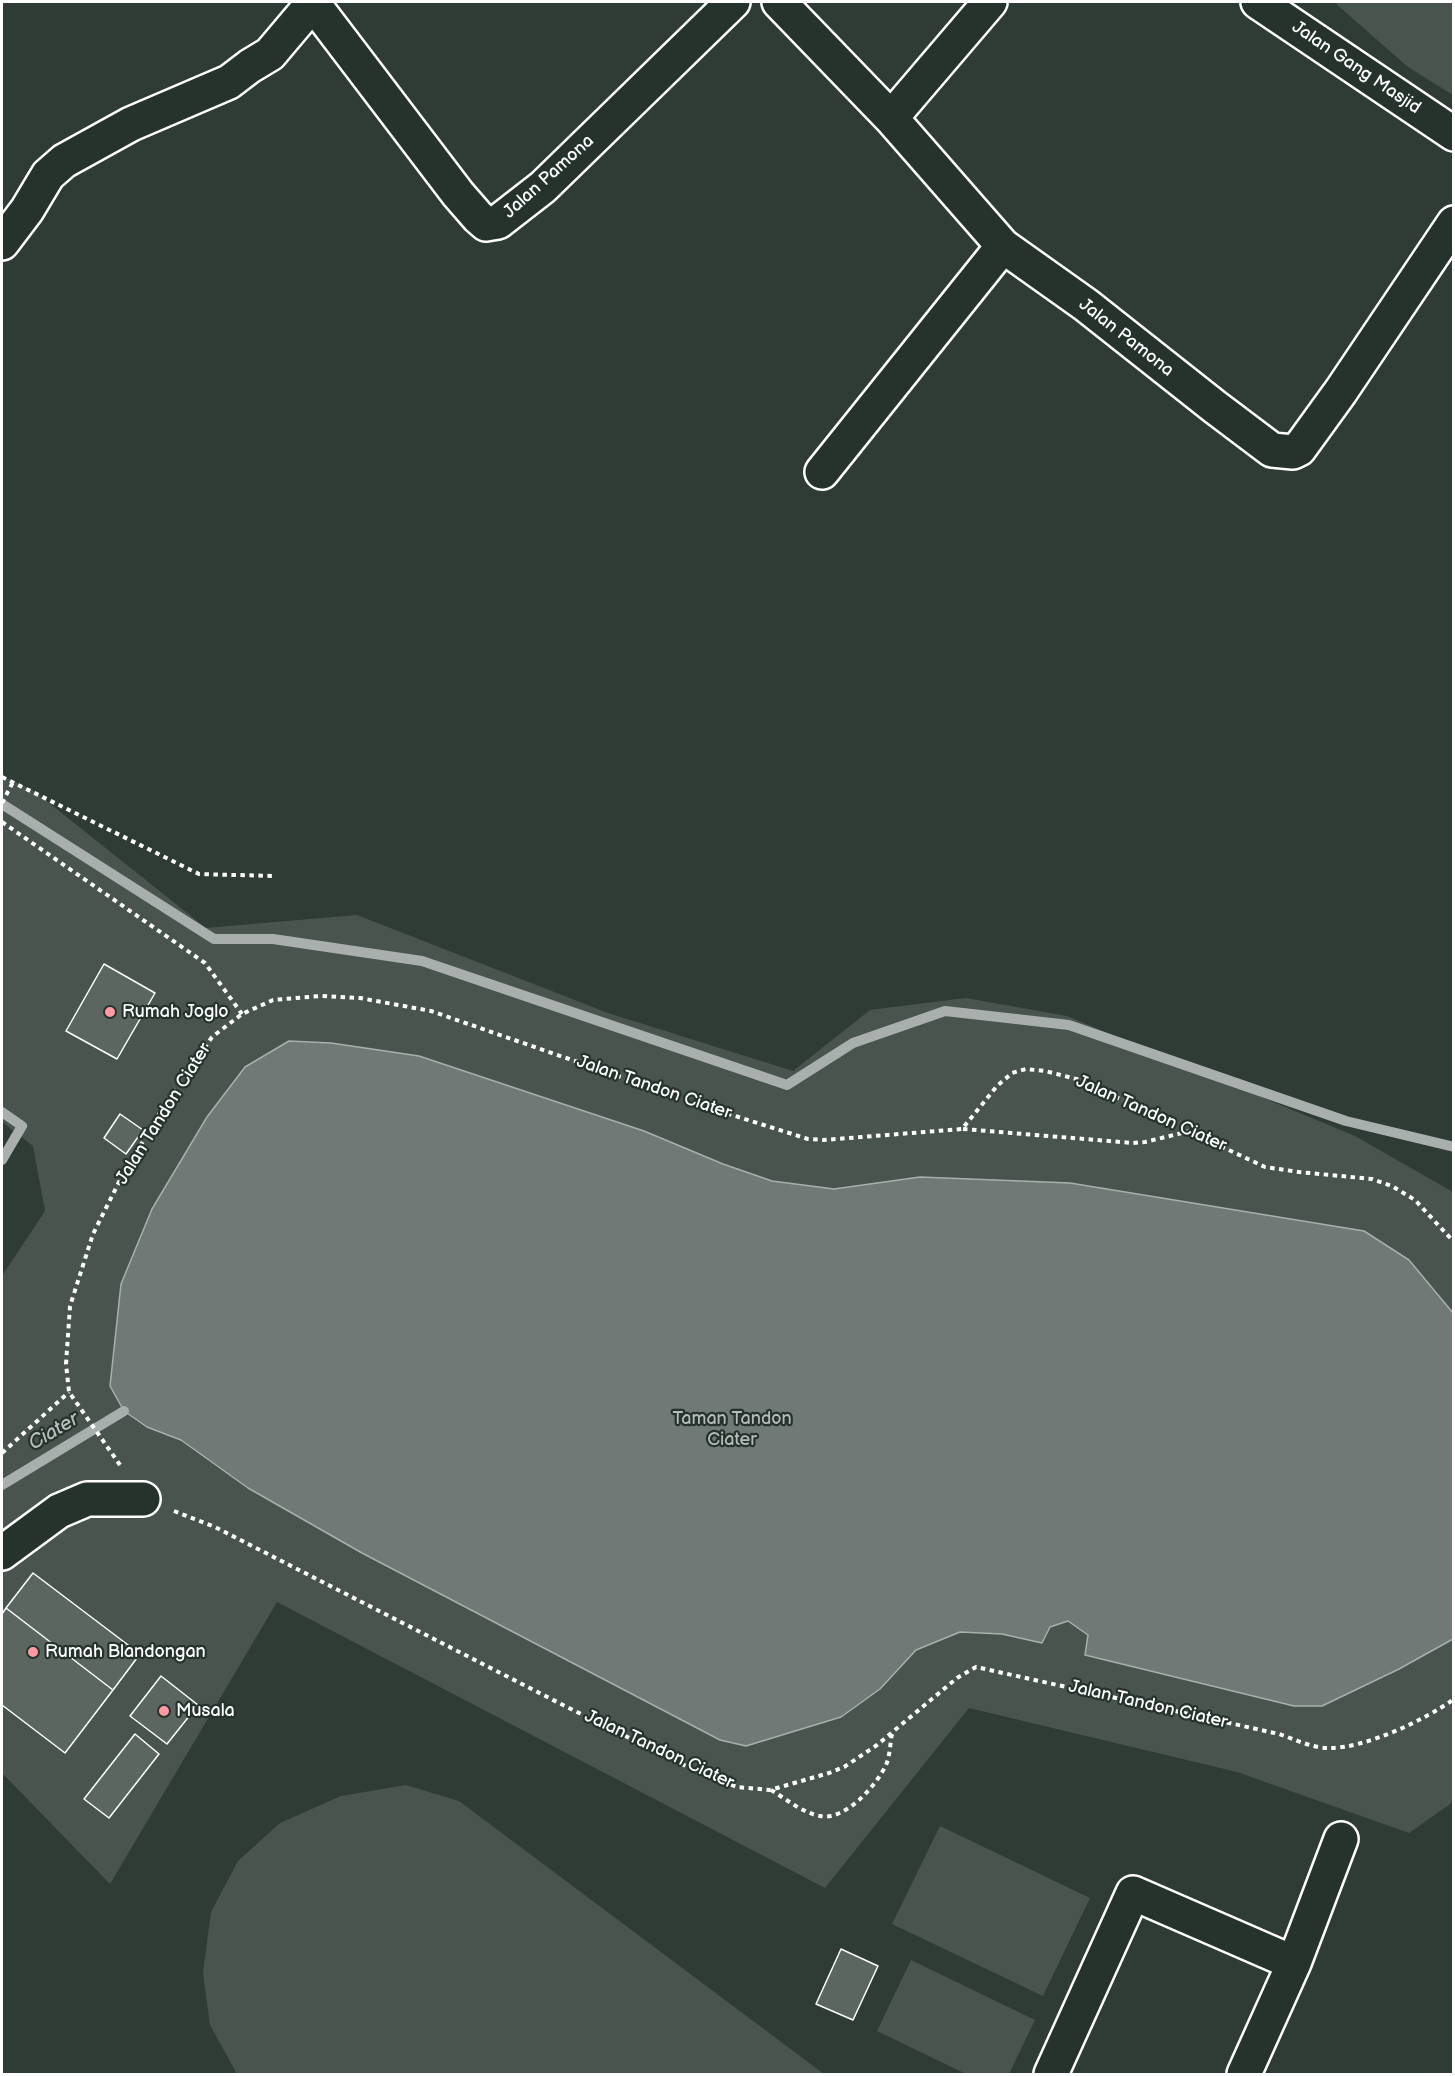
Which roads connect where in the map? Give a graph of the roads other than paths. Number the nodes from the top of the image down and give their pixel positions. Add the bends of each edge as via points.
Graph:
1 (313, 2) edge
2 (734, 2) edge
3 (778, 2) edge
4 (990, 2) edge
5 (1258, 2) edge
6 (891, 118) junction
7 (1454, 134) edge
8 (1454, 223) edge
9 (2, 243) edge
10 (1003, 246) junction
11 (822, 472) dead end
12 (143, 1499) road end
13 (2, 1553) edge
14 (1341, 1839) dead end
15 (1294, 1963) junction
16 (1051, 2074) edge
17 (1244, 2074) edge

1 - 2 street, Jalan Pamona via 458,194 486,224 498,222 543,187
1 - 9 street via 270,54 228,82 131,124 63,161 48,175
3 - 6 street, Jalan Pamona
4 - 6 street
5 - 7 street, Jalan Gang Masjid
6 - 10 street, Jalan Pamona
8 - 10 street, Jalan Pamona via 1341,391 1293,452 1272,450 1086,305
10 - 11 street
12 - 13 street via 87,1499 59,1510
14 - 15 street
15 - 16 street via 1133,1893
15 - 17 street

